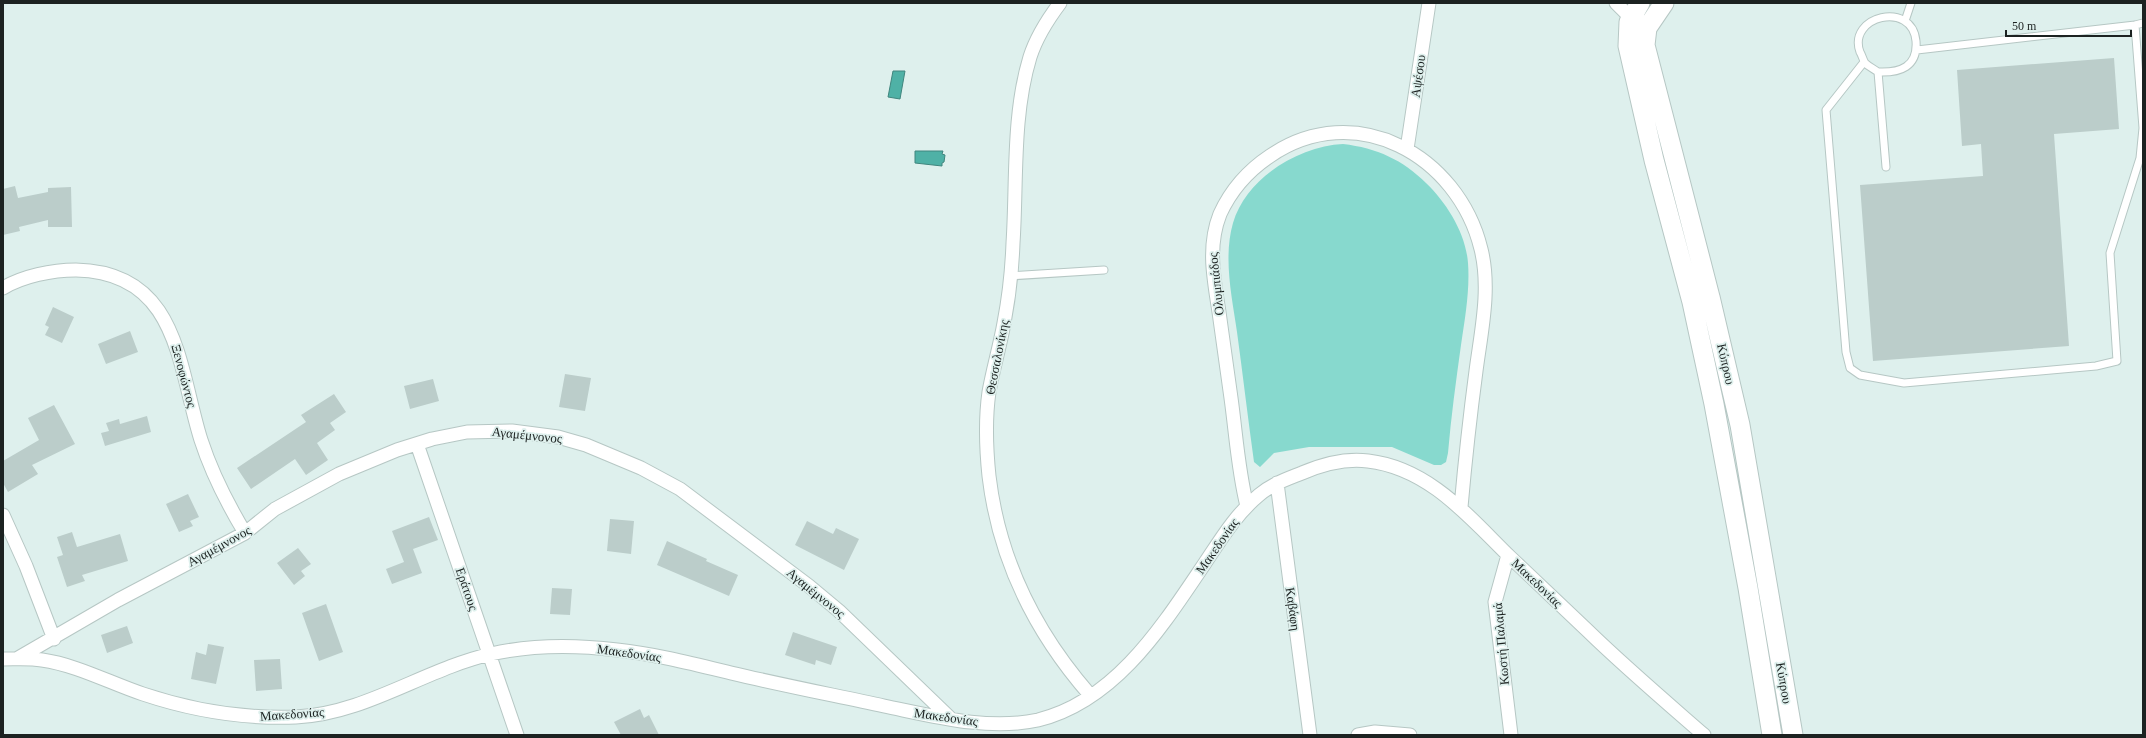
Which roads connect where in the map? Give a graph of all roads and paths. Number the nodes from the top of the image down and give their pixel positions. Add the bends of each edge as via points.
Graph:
1 (1060, 3) edge
2 (1429, 3) edge
3 (1616, 3) edge
4 (1664, 3) edge
5 (1911, 3) edge
6 (1636, 10) edge
7 (1905, 20) junction
8 (1650, 23) junction
9 (2143, 23) edge
10 (2136, 25) junction
11 (1917, 50) junction
12 (1864, 62) junction
13 (1878, 72) junction
14 (1407, 150) junction
15 (1886, 167) dead end
16 (1104, 270) dead end
17 (1010, 276) junction
18 (3, 288) edge
19 (417, 444) junction
20 (1277, 483) junction
21 (1247, 506) junction
22 (1461, 507) junction
23 (3, 515) edge
24 (245, 533) junction
25 (1508, 555) junction
26 (54, 639) junction
27 (489, 655) junction
28 (10, 659) edge
29 (1090, 695) junction
30 (951, 719) junction
31 (1771, 732) edge
32 (517, 735) edge
33 (1310, 735) edge
34 (1358, 735) edge
35 (1410, 735) edge
36 (1511, 735) edge
37 (1704, 735) edge
38 (1793, 735) edge

1 - 17 street, Θεσσαλονίκης via 1035,44 1025,79 1015,166 1014,238
2 - 14 street, Αψέσου
3 - 6 street
4 - 8 main road, Κύπρου
5 - 7 lane
6 - 8 street
6 - 31 main road, Κύπρου via 1627,29 1628,46 1654,160 1703,350 1744,565
7 - 11 lane via 1915,34
7 - 12 lane via 1890,15 1874,19 1862,31 1858,47
8 - 38 main road, Κύπρου via 1645,45 1740,425
9 - 10 lane
10 - 11 lane
10 - 12 lane via 2143,128 2140,158 2110,253 2117,361 2096,366 1904,383 1860,376 1850,368 1846,352 1826,110
11 - 13 lane via 1909,65 1894,73
12 - 13 lane
13 - 15 lane
14 - 21 street, Ολυμπιάδος via 1389,141 1356,133 1332,132 1306,137 1279,150 1253,169 1234,190 1220,214 1213,242 1212,267 1238,462
14 - 22 street, Ολυμπιάδος via 1437,173 1461,202 1476,233 1483,258 1485,303
16 - 17 lane
17 - 29 street, Θεσσαλονίκης via 986,417 987,452 996,517 1006,557 1023,596 1063,662
18 - 24 street, Ξενοφώντος via 19,280 47,273 84,270 115,277 133,287 152,303 168,328 179,353 200,438 210,466
19 - 24 street, Αγαμέμνονος via 358,465 328,479 275,509
19 - 27 street, Εράτους
19 - 30 street, Αγαμέμνονος via 467,432 518,431 573,441 646,470 685,493 809,586 871,640
20 - 21 street, Μακεδονίας
20 - 22 street, Μακεδονίας via 1329,463 1373,461 1415,476
20 - 33 street, Καβάφη
21 - 29 street, Μακεδονίας via 1220,539 1149,643 1118,673
22 - 25 street, Μακεδονίας
23 - 26 street
24 - 26 street, Αγαμέμνονος via 118,600
25 - 36 street, Κωστή Παλαμά via 1495,602
25 - 37 street, Μακεδονίας via 1594,637
26 - 28 street, Αγαμέμνονος
27 - 28 street, Μακεδονίας via 351,706 323,714 293,717 210,713 139,693 66,666 39,660
27 - 30 street, Μακεδονίας via 547,648 618,650
27 - 32 street, Εράτους
29 - 30 street, Μακεδονίας via 1065,710 1036,720 998,724
34 - 35 street via 1375,732

